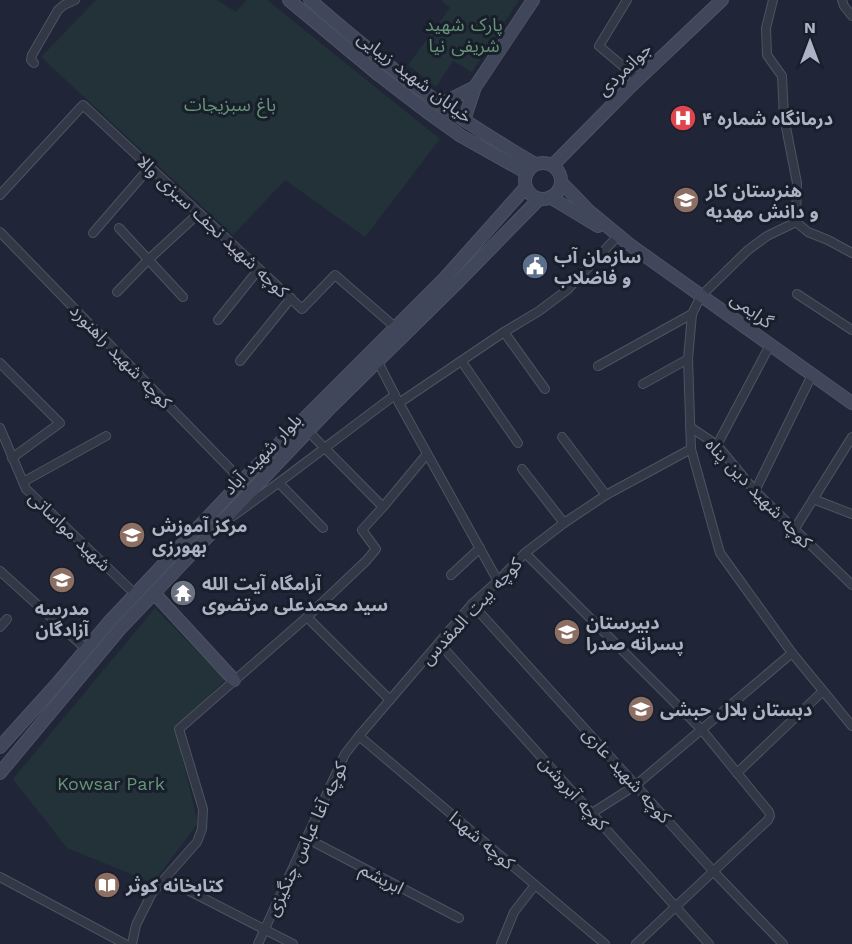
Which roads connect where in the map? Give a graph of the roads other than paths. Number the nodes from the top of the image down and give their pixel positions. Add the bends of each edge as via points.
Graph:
1 (75, 0) edge
2 (289, 0) edge
3 (310, 0) edge
4 (533, 0) edge
5 (627, 0) edge
6 (722, 0) edge
7 (773, 0) edge
8 (842, 0) edge
9 (852, 16) edge
10 (34, 63) dead end
11 (639, 79) junction
12 (475, 87) junction
13 (441, 104) junction
14 (464, 120) junction
15 (553, 165) junction
16 (150, 166) junction
17 (531, 169) junction
18 (561, 182) junction
19 (526, 187) junction
20 (0, 195) edge
21 (516, 198) junction
22 (545, 198) junction
23 (528, 210) junction
24 (199, 213) junction
25 (796, 222) junction
26 (119, 228) dead end
27 (0, 232) edge
28 (93, 233) dead end
29 (616, 238) junction
30 (630, 245) junction
31 (852, 253) edge
32 (148, 260) junction
33 (260, 269) junction
34 (117, 292) dead end
35 (797, 294) dead end
36 (701, 296) junction
37 (183, 297) dead end
38 (291, 298) junction
39 (692, 314) junction
40 (218, 320) dead end
41 (395, 327) junction
42 (852, 330) edge
43 (504, 332) junction
44 (770, 345) junction
45 (688, 359) junction
46 (240, 362) dead end
47 (378, 362) junction
48 (462, 362) junction
49 (0, 363) edge
50 (598, 366) dead end
51 (812, 375) junction
52 (643, 384) dead end
53 (545, 389) dead end
54 (397, 399) junction
55 (852, 403) edge
56 (690, 427) junction
57 (0, 428) edge
58 (308, 431) junction
59 (106, 436) dead end
60 (562, 437) dead end
61 (852, 437) edge
62 (518, 443) dead end
63 (717, 445) junction
64 (324, 447) junction
65 (691, 449) junction
66 (427, 454) junction
67 (12, 458) junction
68 (522, 469) dead end
69 (242, 481) junction
70 (22, 482) junction
71 (279, 483) junction
72 (754, 491) junction
73 (606, 495) junction
74 (813, 499) junction
75 (383, 507) junction
76 (852, 514) edge
77 (564, 523) junction
78 (323, 528) dead end
79 (215, 529) junction
80 (794, 530) junction
81 (480, 548) junction
82 (525, 553) junction
83 (0, 572) edge
84 (451, 575) dead end
85 (498, 581) junction
86 (852, 585) edge
87 (154, 593) junction
88 (135, 594) junction
89 (472, 604) junction
90 (307, 616) junction
91 (7, 619) dead end
92 (0, 627) edge
93 (439, 643) junction
94 (86, 649) junction
95 (792, 653) junction
96 (234, 680) junction
97 (823, 691) junction
98 (390, 700) junction
99 (852, 726) edge
100 (702, 730) junction
101 (359, 736) junction
102 (1, 744) edge
103 (0, 773) edge
104 (737, 773) junction
105 (636, 785) junction
106 (592, 813) junction
107 (306, 838) junction
108 (714, 872) junction
109 (0, 877) edge
110 (166, 879) junction
111 (534, 885) junction
112 (676, 907) junction
113 (459, 918) dead end
114 (264, 929) junction
115 (504, 942) edge
116 (124, 944) edge
117 (132, 944) edge
118 (258, 944) edge
119 (293, 944) edge
120 (605, 944) edge
121 (636, 944) edge
122 (709, 944) edge
123 (783, 944) edge

1 - 10 street via 58,10 32,55
2 - 17 main road, خیابان شهید زیبایی via 379,75 461,136
3 - 13 main road, خیابان شهید زیبایی
4 - 12 main road
5 - 11 street via 598,46
6 - 11 main road, جوانمردی
7 - 25 street via 766,28 767,55 782,76 784,117 797,183
8 - 9 street
11 - 15 main road, جوانمردی
12 - 13 main road
12 - 14 main road
13 - 14 main road, خیابان شهید زیبایی
14 - 17 main road, خیابان شهید زیبایی
15 - 17 main road via 544,163
15 - 18 main road
16 - 20 street, کوچه شهید نجف سبزی والا via 84,105
16 - 24 street, کوچه شهید نجف سبزی والا
16 - 28 street
17 - 19 main road
18 - 22 main road via 556,194
18 - 30 main road
19 - 21 main road, بلوار شهید آباد
19 - 22 main road
21 - 23 main road
21 - 41 main road, بلوار شهید آباد
22 - 23 main road, بلوار شهید آباد
22 - 29 main road
23 - 47 main road, بلوار شهید آباد
24 - 32 street
24 - 33 street, کوچه شهید نجف سبزی والا
25 - 31 street
25 - 36 street via 748,250
26 - 32 street
27 - 69 street, کوچه شهید راهنورد
29 - 30 main road
29 - 43 street via 567,290
30 - 36 main road, گرایمی
32 - 34 street
32 - 37 street
33 - 38 street, کوچه شهید نجف سبزی والا
33 - 40 street
35 - 42 street
36 - 39 street
36 - 44 main road, گرایمی
38 - 41 street, کوچه شهید نجف سبزی والا via 302,309 335,275
38 - 46 street
39 - 45 street
39 - 50 street
41 - 69 main road, بلوار شهید آباد
43 - 48 street
43 - 53 street
44 - 51 main road, گرایمی
44 - 63 street
45 - 52 street
45 - 56 street
47 - 54 street
47 - 58 main road, بلوار شهید آباد
48 - 54 street
48 - 62 street
49 - 67 street via 60,423
51 - 55 main road, گرایمی
51 - 72 street
54 - 64 street
54 - 66 street
56 - 63 street, کوچه شهید دین پناه
56 - 65 street
57 - 67 street, شهید مواساتی
58 - 64 street
58 - 79 main road, بلوار شهید آباد
59 - 70 street
60 - 73 street
61 - 74 street
63 - 72 street, کوچه شهید دین پناه
64 - 71 street
64 - 75 street
65 - 73 street, کوچه بیت المقدس
65 - 95 street via 720,553
66 - 75 street
66 - 81 street
67 - 70 street, شهید مواساتی
68 - 77 street
69 - 88 main road, بلوار شهید آباد
70 - 88 street, شهید مواساتی
71 - 78 street
71 - 79 street
72 - 80 street, کوچه شهید دین پناه
73 - 77 street, کوچه بیت المقدس
74 - 76 street
74 - 80 street
75 - 90 street via 362,530 376,549
77 - 82 street, کوچه بیت المقدس
79 - 87 main road, بلوار شهید آباد
80 - 86 street, کوچه شهید دین پناه
81 - 84 street
81 - 85 street
82 - 85 street, کوچه بیت المقدس
82 - 100 street
83 - 94 street
85 - 89 street, کوچه بیت المقدس
87 - 96 main road
87 - 103 main road, بلوار شهید آباد
88 - 94 main road, بلوار شهید آباد
89 - 93 street, کوچه بیت المقدس
89 - 105 street, کوچه شهید عاری
90 - 96 street
90 - 98 street
91 - 92 street
93 - 98 street, کوچه بیت المقدس
93 - 106 street, کوچه آبروشن
94 - 102 main road, بلوار شهید آباد
95 - 97 street
95 - 100 street
96 - 110 street via 179,729 202,809 202,830 197,842
97 - 99 street
97 - 104 street
98 - 101 street, کوچه بیت المقدس
100 - 104 street
100 - 105 street
101 - 107 street, کوچه آغا عباس چنگیزی via 345,754
101 - 111 street, کوچه شهدا
104 - 108 street via 770,816
105 - 106 street
105 - 108 street, کوچه شهید عاری
106 - 112 street, کوچه آبروشن
107 - 113 street, ابریشم
107 - 114 street, کوچه آغا عباس چنگیزی
108 - 112 street
108 - 123 street, کوچه شهید عاری
109 - 116 street
110 - 114 street
110 - 117 street via 152,893 136,925
111 - 115 street via 514,912
111 - 120 street, کوچه شهدا
112 - 121 street
112 - 122 street, کوچه آبروشن
114 - 118 street, کوچه آغا عباس چنگیزی
114 - 119 street

